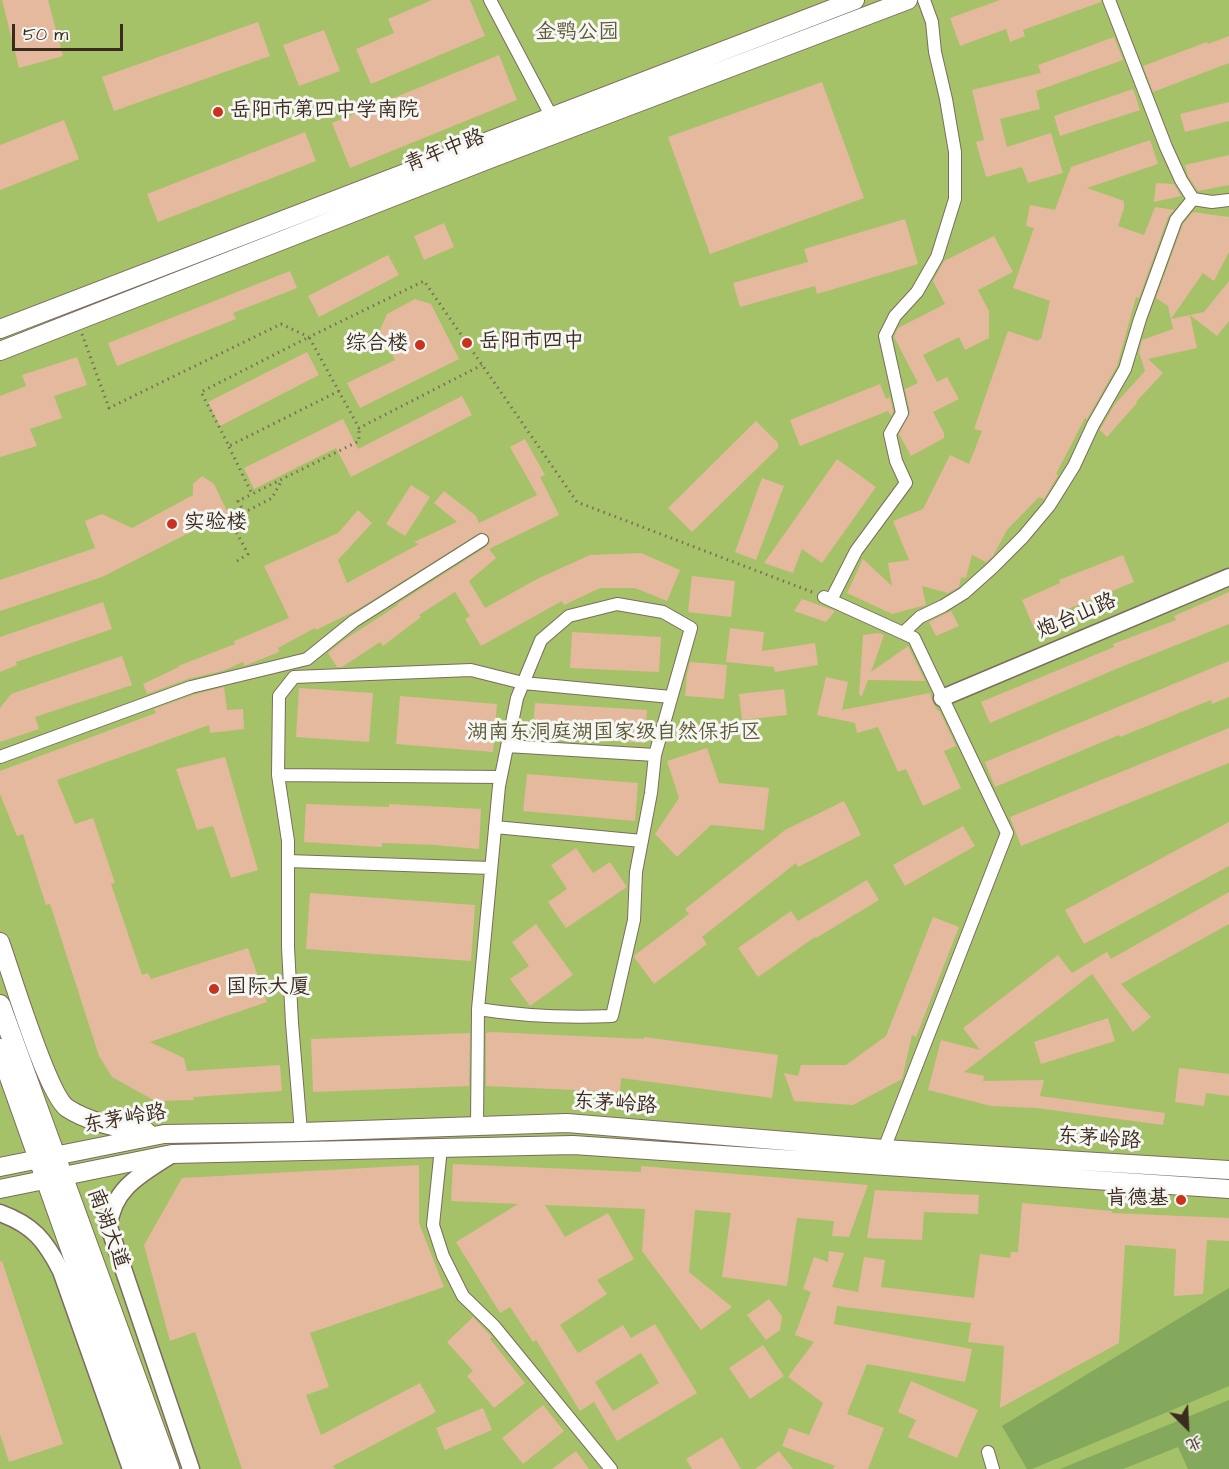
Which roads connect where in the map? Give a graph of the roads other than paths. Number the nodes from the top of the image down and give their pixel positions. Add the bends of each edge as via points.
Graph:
1 (490, 0) edge
2 (855, 0) edge
3 (908, 0) edge
4 (924, 0) edge
5 (1109, 0) edge
6 (556, 124) junction
7 (1193, 200) junction
8 (1229, 200) edge
9 (0, 329) edge
10 (0, 351) edge
11 (482, 540) dead end
12 (1229, 577) edge
13 (903, 633) junction
14 (523, 683) junction
15 (671, 697) junction
16 (942, 698) junction
17 (507, 746) junction
18 (655, 755) junction
19 (0, 757) edge
20 (278, 775) junction
21 (501, 777) junction
22 (495, 826) junction
23 (642, 841) junction
24 (288, 861) junction
25 (491, 868) junction
26 (0, 942) edge
27 (0, 1005) edge
28 (478, 1009) junction
29 (0, 1049) edge
30 (477, 1126) junction
31 (301, 1132) junction
32 (164, 1134) junction
33 (441, 1148) junction
34 (884, 1149) junction
35 (172, 1154) junction
36 (47, 1158) junction
37 (0, 1167) edge
38 (1229, 1170) edge
39 (55, 1179) junction
40 (0, 1188) edge
41 (1229, 1189) edge
42 (0, 1213) edge
43 (988, 1452) dead end
44 (131, 1469) edge
45 (149, 1469) edge
46 (169, 1469) edge
47 (191, 1469) edge
48 (611, 1469) edge
49 (993, 1469) edge

1 - 6 street
2 - 6 main road, 青年中路
3 - 6 main road, 青年中路
4 - 13 street via 932,22 955,152 956,199 937,257 885,336 902,413 890,434 906,483 856,551 828,599
5 - 7 street via 1166,147
6 - 9 main road, 青年中路
6 - 10 main road, 青年中路
7 - 8 street
7 - 13 street via 1176,220 1125,369 1049,506 993,567 964,592 920,617
11 - 19 street via 354,621 307,659 191,687
12 - 16 street, 炮台山路
13 - 16 street via 914,638
14 - 15 street
14 - 15 street via 541,640 569,616 617,604 663,612 691,628
14 - 17 street
14 - 20 street via 471,670 294,677 279,696
15 - 18 street
16 - 34 street via 1007,833
17 - 18 street
17 - 21 street
18 - 23 street
20 - 21 street
20 - 24 street
21 - 22 street
22 - 23 street
22 - 25 street
23 - 28 street via 634,920 612,1016 513,1015
24 - 25 street
24 - 31 street via 288,947
25 - 28 street
26 - 32 main road via 49,1082 66,1107 94,1121
27 - 36 main road, 南湖大道
28 - 30 street
29 - 36 main road, 南湖大道
30 - 31 main road, 东茅岭路
30 - 34 main road, 东茅岭路 via 567,1123
31 - 32 main road, 东茅岭路
32 - 36 main road, 东茅岭路
33 - 35 main road, 东茅岭路
33 - 41 main road, 东茅岭路 via 573,1145
33 - 48 street via 433,1224 443,1256 463,1296 494,1326
34 - 38 main road, 东茅岭路
35 - 39 main road, 东茅岭路
35 - 47 street via 136,1178 118,1196 109,1227
36 - 37 main road, 东茅岭路
36 - 39 main road, 南湖大道
39 - 40 main road, 东茅岭路
39 - 45 main road, 南湖大道
39 - 46 main road, 南湖大道
42 - 44 street via 34,1230 61,1271
43 - 49 street

